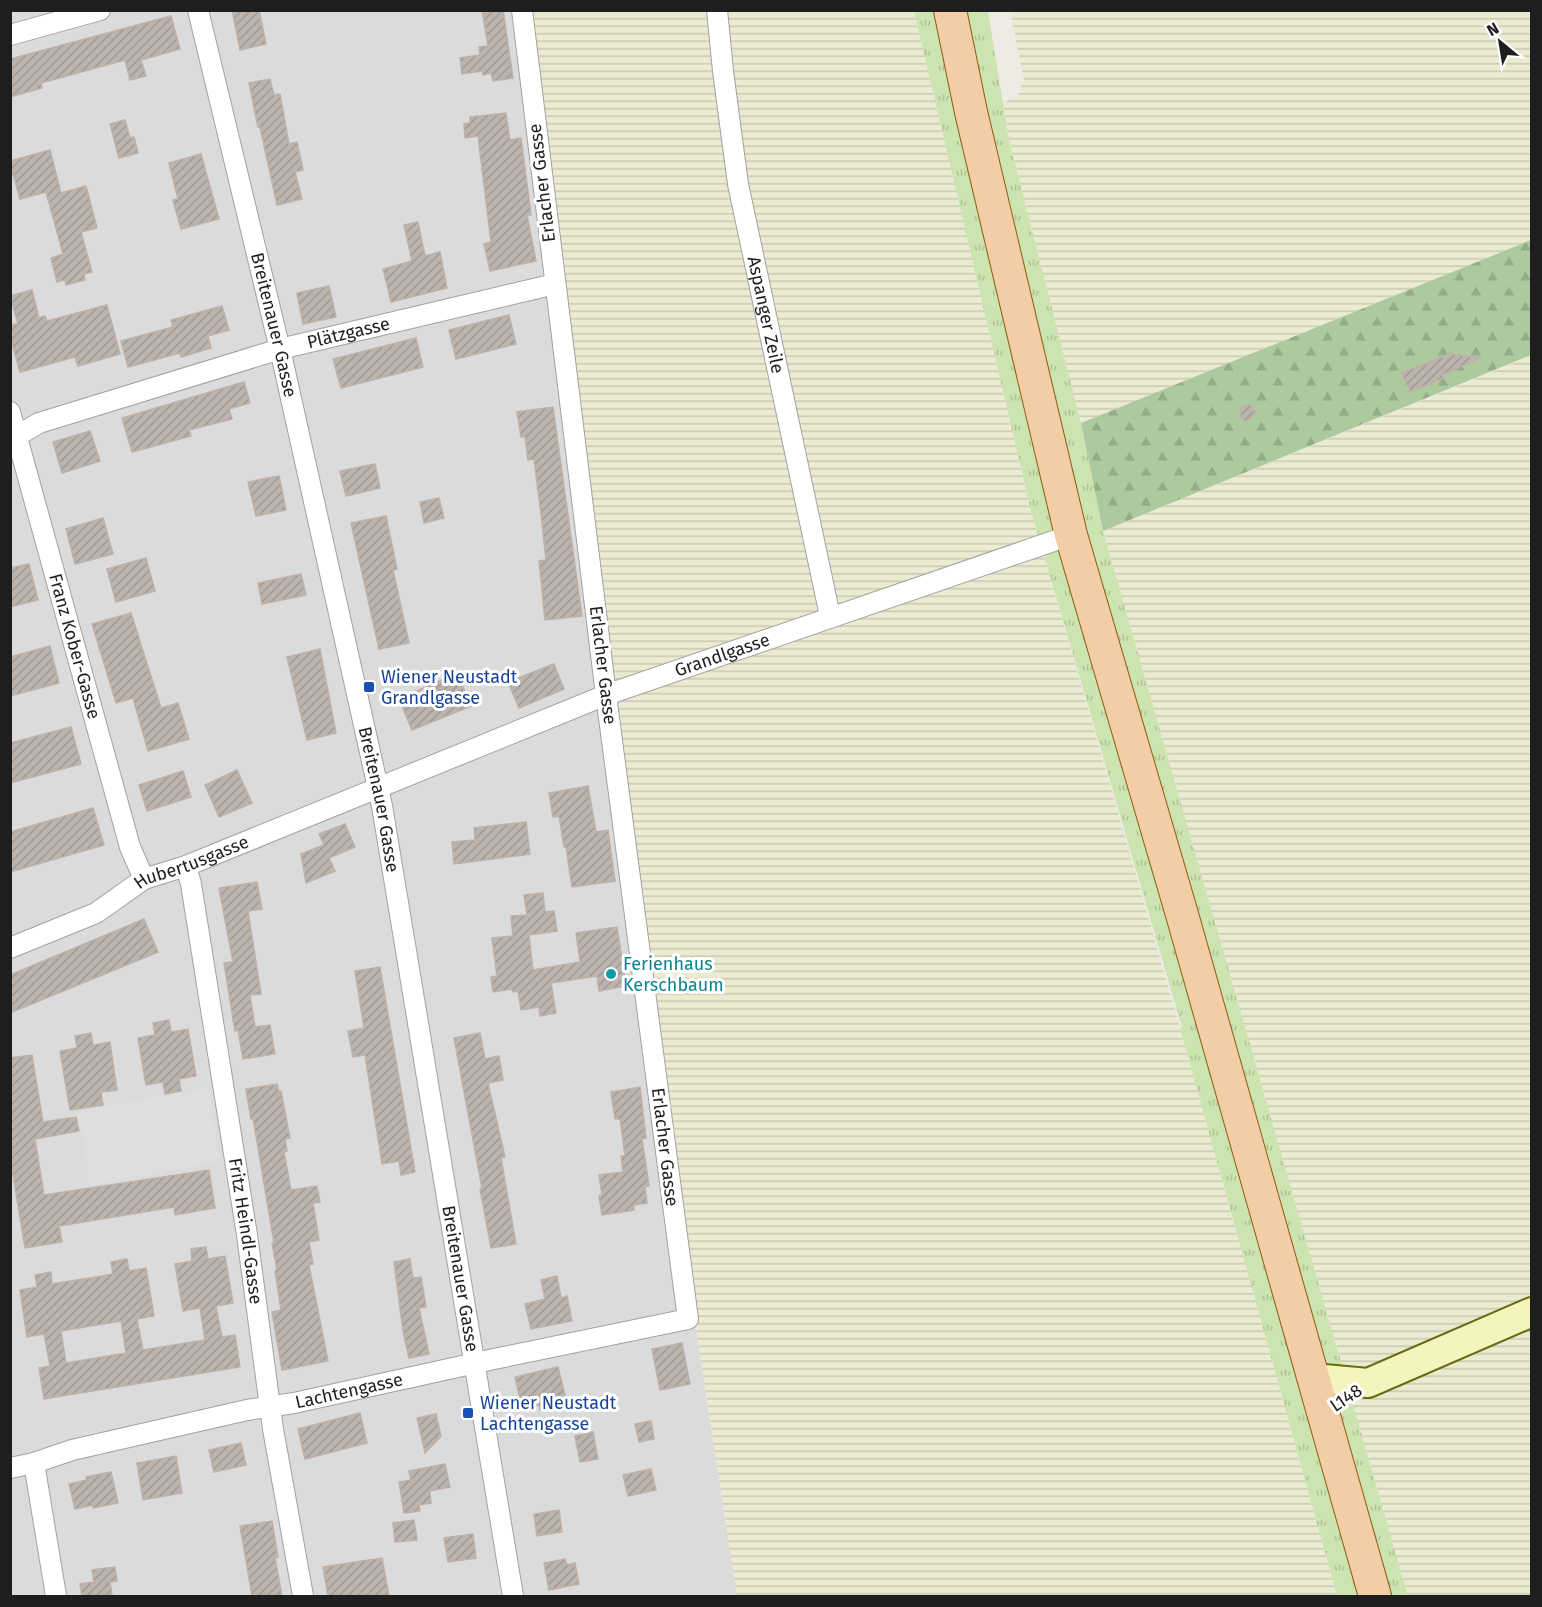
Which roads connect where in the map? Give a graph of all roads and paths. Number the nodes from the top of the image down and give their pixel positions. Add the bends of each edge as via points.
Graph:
1 (100, 10) edge
2 (198, 10) edge
3 (522, 10) edge
4 (717, 10) edge
5 (950, 10) edge
6 (10, 35) edge
7 (555, 284) junction
8 (280, 349) junction
9 (10, 412) edge
10 (14, 438) edge
11 (1071, 535) junction
12 (830, 616) junction
13 (606, 695) junction
14 (378, 787) junction
15 (186, 866) junction
16 (144, 879) junction
17 (10, 948) edge
18 (1532, 1312) edge
19 (688, 1319) joint
20 (474, 1363) junction
21 (1313, 1378) junction
22 (1368, 1383) junction
23 (271, 1406) junction
24 (1323, 1414) junction
25 (34, 1463) junction
26 (10, 1468) edge
27 (56, 1596) edge
28 (303, 1596) edge
29 (513, 1596) edge
30 (1375, 1596) edge

1 - 6 street
2 - 8 street, Breitenauer Gasse
3 - 7 street, Erlacher Gasse
4 - 12 street, Aspanger Zeile via 738,184
5 - 11 main road
7 - 8 street, Plätzgasse
7 - 13 street, Erlacher Gasse
8 - 10 street, Plätzgasse via 39,423
8 - 14 street, Breitenauer Gasse
9 - 10 street, Franz Kober-Gasse
10 - 16 street, Franz Kober-Gasse via 130,847
11 - 12 street, Grandlgasse
11 - 21 main road
12 - 13 street, Grandlgasse
13 - 14 street, Grandlgasse
13 - 19 street, Erlacher Gasse
14 - 15 street, Hubertusgasse
14 - 20 street, Breitenauer Gasse
15 - 16 street, Hubertusgasse
15 - 23 street, Fritz Heindl-Gasse
16 - 17 street, Hubertusgasse via 96,913
18 - 22 main road, L148
19 - 20 street, Lachtengasse
20 - 23 street, Lachtengasse
20 - 29 street, Breitenauer Gasse
21 - 22 main road, L148
21 - 24 main road
22 - 24 main road, L148
23 - 25 street, Lachtengasse via 72,1450
23 - 28 street, Fritz Heindl-Gasse
24 - 30 main road
25 - 26 street, Lachtengasse
25 - 27 street

